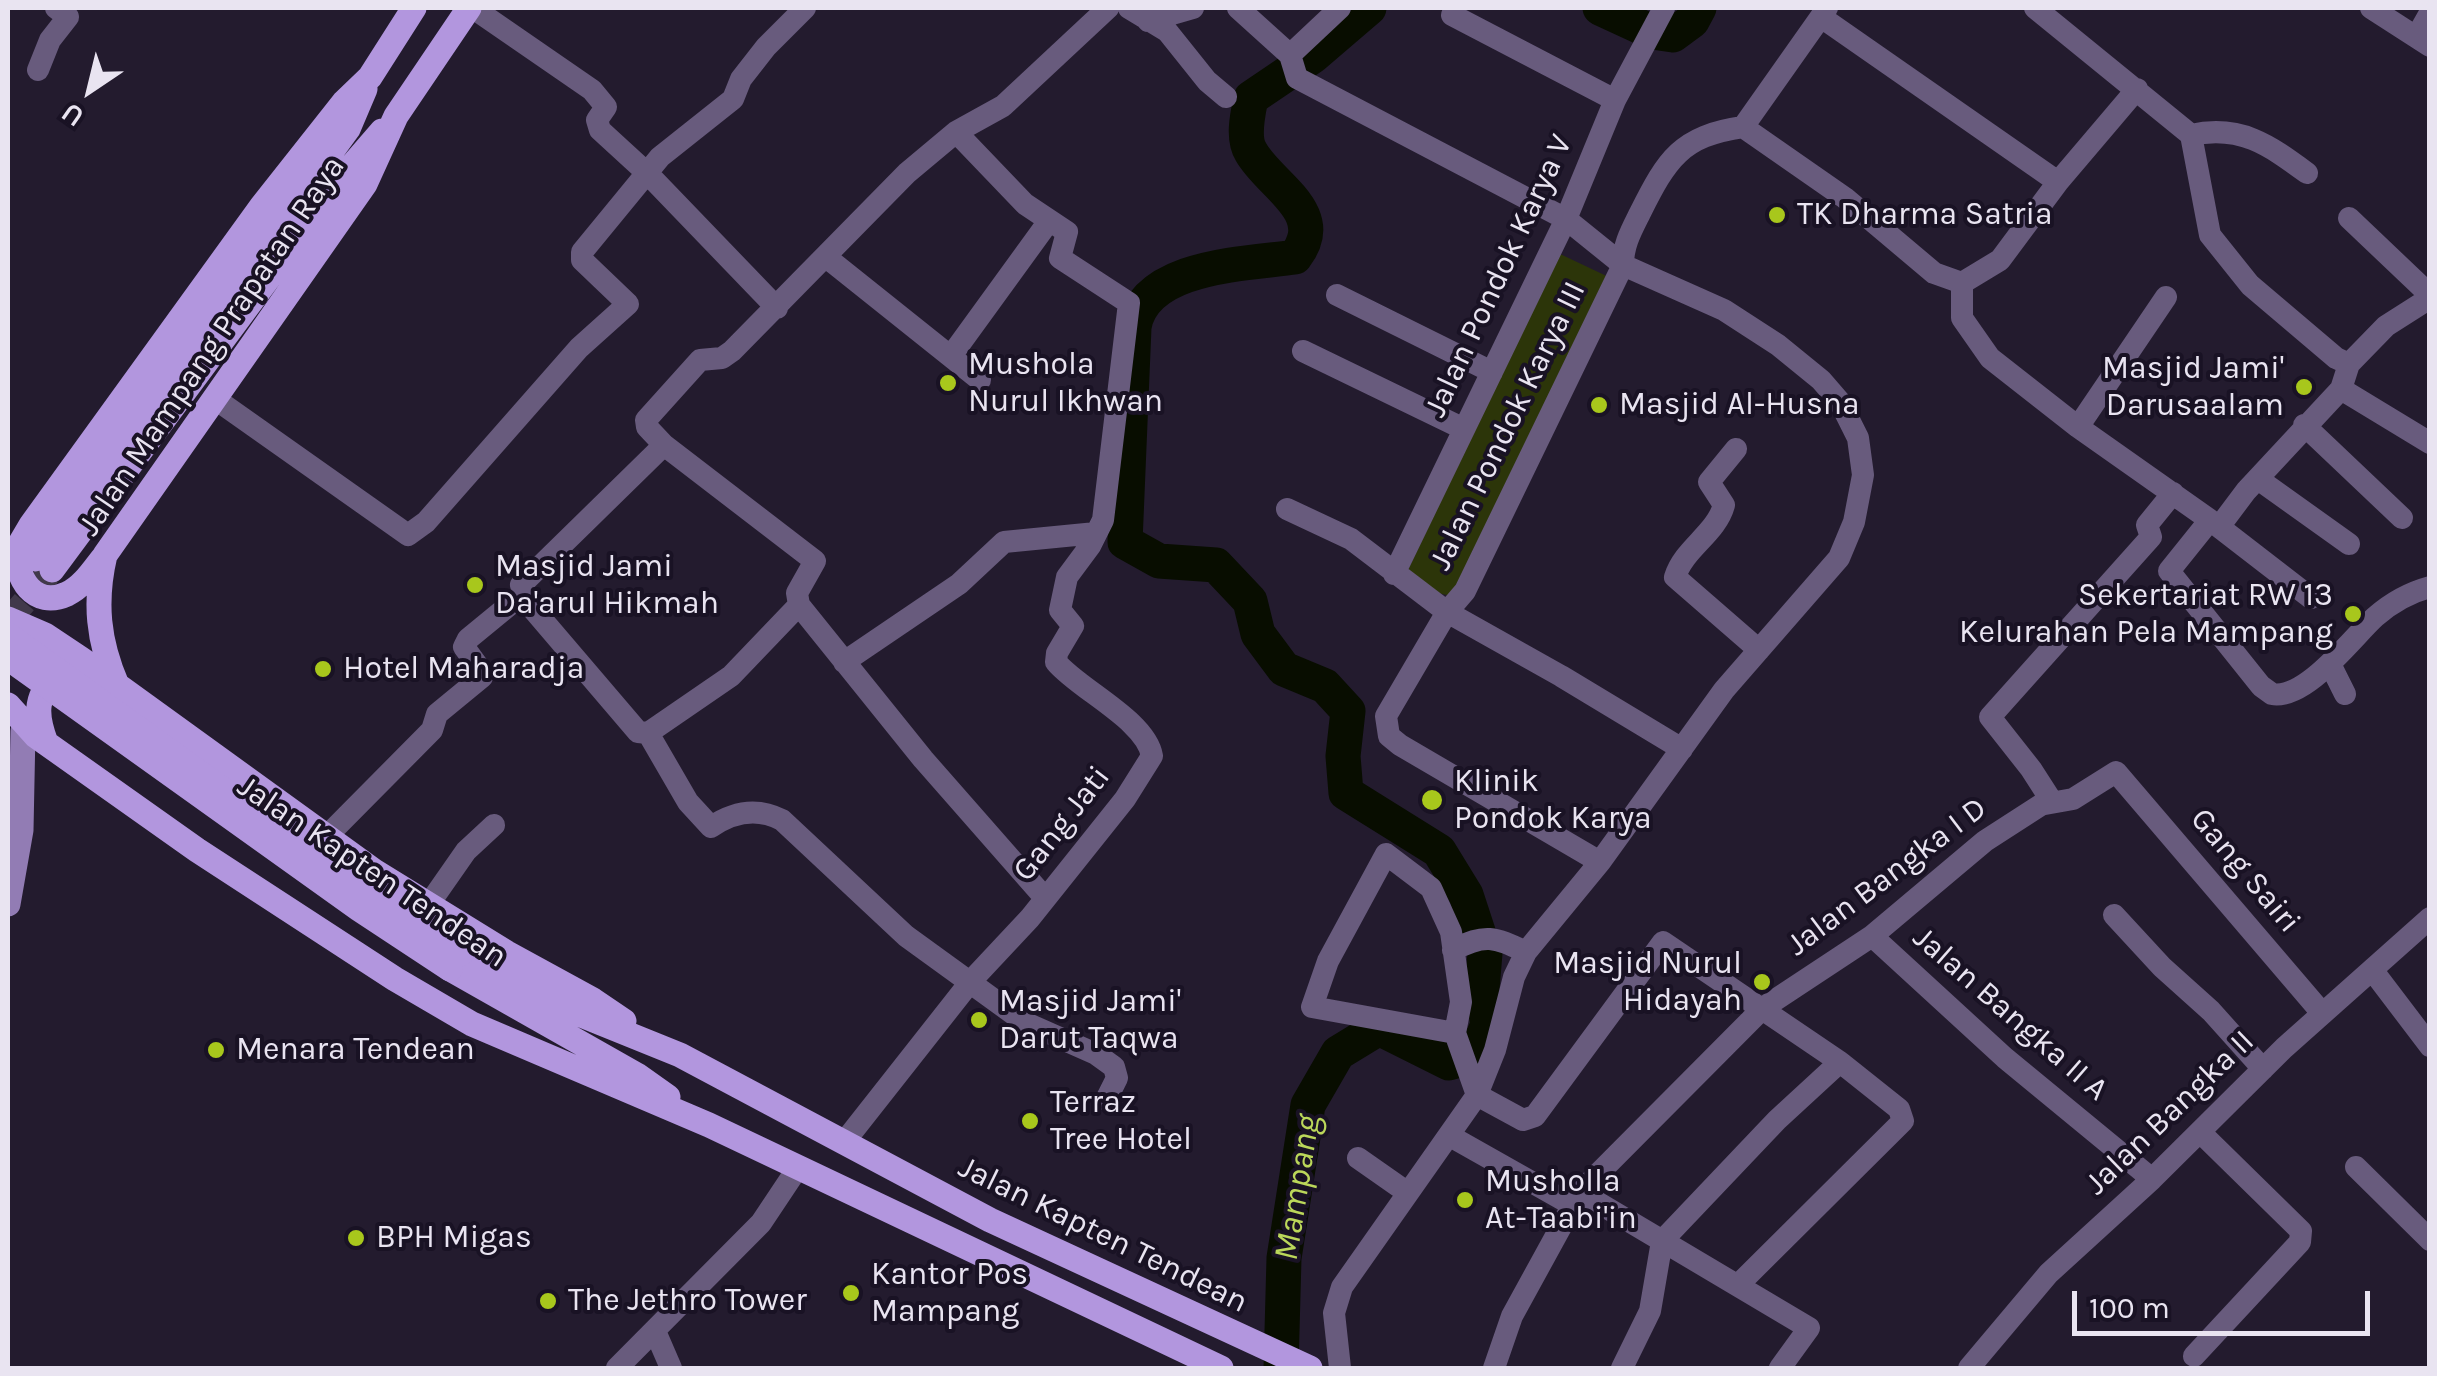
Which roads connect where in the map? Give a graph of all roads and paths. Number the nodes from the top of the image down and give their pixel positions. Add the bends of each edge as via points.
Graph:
1 (56, 8) edge
2 (414, 8) edge
3 (471, 8) edge
4 (804, 8) edge
5 (1108, 8) edge
6 (1193, 8) edge
7 (1238, 8) edge
8 (1340, 8) edge
9 (2035, 8) edge
10 (2371, 8) edge
11 (1824, 12) edge
12 (2430, 12) edge
13 (1139, 14) edge
14 (1661, 14) edge
15 (1452, 15) dead end
16 (2423, 41) edge
17 (1292, 65) junction
18 (38, 70) dead end
19 (370, 76) junction
20 (2137, 89) junction
21 (1226, 96) dead end
22 (1615, 100) junction
23 (396, 116) junction
24 (1743, 127) junction
25 (956, 132) junction
26 (2191, 135) junction
27 (648, 174) junction
28 (2307, 174) dead end
29 (2058, 182) junction
30 (2349, 218) dead end
31 (1566, 219) junction
32 (1049, 221) junction
33 (826, 257) junction
34 (1623, 265) junction
35 (1962, 283) junction
36 (1338, 295) dead end
37 (2166, 297) dead end
38 (2430, 297) edge
39 (777, 308) junction
40 (1303, 350) dead end
41 (951, 356) junction
42 (2349, 364) junction
43 (1492, 372) junction
44 (980, 380) dead end
45 (2340, 389) junction
46 (214, 398) junction
47 (2304, 425) junction
48 (2078, 427) junction
49 (1464, 429) junction
50 (2430, 443) edge
51 (664, 445) junction
52 (1736, 449) dead end
53 (2258, 479) junction
54 (2172, 493) junction
55 (1287, 509) dead end
56 (2402, 518) dead end
57 (2214, 524) junction
58 (1093, 539) junction
59 (2349, 544) dead end
60 (105, 555) junction
61 (24, 557) edge
62 (1394, 574) junction
63 (2430, 587) edge
64 (523, 589) junction
65 (2311, 598) dead end
66 (799, 606) junction
67 (1447, 612) junction
68 (8, 619) edge
69 (8, 635) edge
70 (1759, 650) junction
71 (8, 658) edge
72 (844, 662) junction
73 (2330, 664) junction
74 (108, 679) junction
75 (2345, 694) dead end
76 (8, 705) edge
77 (28, 733) edge
78 (648, 734) junction
79 (1682, 750) junction
80 (2116, 772) joint
81 (2045, 804) junction
82 (494, 825) dead end
83 (327, 836) junction
84 (1600, 862) junction
85 (1045, 898) junction
86 (8, 904) edge
87 (430, 904) junction
88 (2114, 915) dead end
89 (2430, 918) edge
90 (1872, 936) junction
91 (1473, 942) junction
92 (1526, 952) junction
93 (456, 961) junction
94 (2373, 971) junction
95 (971, 981) junction
96 (1763, 1008) junction
97 (2322, 1013) junction
98 (657, 1044) junction
99 (2430, 1046) edge
100 (1463, 1052) junction
101 (1840, 1062) junction
102 (2263, 1069) junction
103 (1477, 1095) junction
104 (1106, 1100) dead end
105 (709, 1126) junction
106 (2200, 1132) junction
107 (1450, 1136) junction
108 (846, 1141) junction
109 (1358, 1158) dead end
110 (2356, 1166) dead end
111 (797, 1169) junction
112 (2152, 1178) junction
113 (1408, 1194) junction
114 (1577, 1199) junction
115 (1662, 1240) junction
116 (2430, 1240) edge
117 (1738, 1285) junction
118 (655, 1331) junction
119 (2194, 1356) dead end
120 (1976, 1366) edge
121 (617, 1368) edge
122 (671, 1368) edge
123 (1221, 1368) edge
124 (1310, 1368) edge
125 (1340, 1368) edge
126 (1494, 1368) edge
127 (1622, 1368) edge
128 (1780, 1368) edge

1 - 18 street via 68,17
2 - 19 main road, Jalan Mampang Prapatan Raya
3 - 23 main road, Jalan Mampang Prapatan Raya
3 - 27 street via 592,90 606,107 597,120 600,130
4 - 27 street via 741,79 733,99 669,148
5 - 25 street via 1003,106
6 - 13 street
7 - 17 street
8 - 17 street
9 - 20 street
10 - 16 street
11 - 24 street
11 - 29 street
12 - 16 street
13 - 21 street via 1168,30
14 - 22 street, Jalan Pondok Karya V
15 - 22 street
17 - 31 street
19 - 61 main road via 348,129
19 - 61 main road, Jalan Mampang Prapatan Raya via 261,208 30,525
20 - 26 street
20 - 29 street
22 - 31 street, Jalan Pondok Karya V
23 - 46 main road, Jalan Mampang Prapatan Raya via 365,184
23 - 61 main road
24 - 34 street, Jalan Pondok Karya III via 1709,132 1674,155 1623,249
24 - 35 street via 1845,198 1934,273
25 - 32 street via 1024,204
25 - 33 street via 907,172
26 - 28 street via 2230,131
26 - 42 street via 2210,235 2250,286
27 - 39 street
27 - 46 street via 580,255 628,304 579,348 408,535
29 - 35 street via 2000,260
30 - 38 street
31 - 34 street
31 - 43 street, Jalan Pondok Karya V
32 - 41 street
32 - 58 street via 1067,232 1060,258 1129,303 1108,494
33 - 39 street
33 - 41 street
34 - 67 street, Jalan Pondok Karya III via 1465,591
34 - 70 street via 1724,310 1778,345 1840,402 1858,438 1863,476 1839,558
35 - 48 street via 1962,318 1984,350
36 - 43 street
37 - 48 street
38 - 42 street via 2386,326
39 - 51 street via 722,358 700,360 648,418 647,427
40 - 49 street
41 - 44 street
42 - 45 street
43 - 49 street, Jalan Pondok Karya V
45 - 47 street
45 - 50 street
46 - 60 main road, Jalan Mampang Prapatan Raya
47 - 53 street
47 - 56 street
48 - 54 street
49 - 62 street, Jalan Pondok Karya V
51 - 64 street
51 - 66 street via 815,561 797,593
52 - 70 street via 1709,482 1722,513 1675,577
53 - 57 street
53 - 59 street
54 - 57 street
54 - 81 street via 2147,525 2152,537 2141,551 1990,717 2031,768 2049,797
55 - 62 street via 1351,538
57 - 65 street
57 - 73 street via 2169,571 2261,686 2280,696
58 - 72 street via 1004,542 958,584
58 - 85 street, Gang Jati via 1064,586 1060,610 1074,626 1056,662 1124,718 1152,756
60 - 61 main road via 68,594 45,597 25,585 16,564
60 - 74 main road, Jalan Mampang Prapatan Raya via 98,615
62 - 67 street
63 - 73 street via 2384,610
64 - 78 street via 548,629 638,732
64 - 83 street via 468,639 464,648 482,677 437,714 432,730
66 - 72 street
66 - 78 street via 732,676
67 - 79 street
67 - 84 street, Jalan Pondok Karya III via 1386,716 1389,736
68 - 74 main road, Jalan Kapten Tendean via 45,635
69 - 93 main road, Jalan Kapten Tendean, bridge
70 - 79 street
71 - 93 main road, Jalan Kapten Tendean, bridge via 359,910
72 - 85 street
73 - 75 street
74 - 77 main road via 69,671 48,684
74 - 83 main road, Jalan Kapten Tendean
76 - 77 main road, Jalan Kapten Tendean
77 - 86 street
77 - 105 main road, Jalan Kapten Tendean via 270,898 472,1024
78 - 95 street via 688,802 711,827 746,813 782,820 906,936
79 - 84 street
80 - 81 street, Jalan Bangka I D via 2073,799
80 - 97 street, Gang Sairi
81 - 90 street, Jalan Bangka I D via 1985,840
82 - 87 street via 466,850
83 - 87 main road, Jalan Kapten Tendean
84 - 92 street
85 - 95 street, Gang Jati
87 - 98 main road, Jalan Kapten Tendean
88 - 102 street
89 - 94 street, Jalan Bangka II
90 - 96 street, Jalan Bangka I D
90 - 112 street, Jalan Bangka II A via 2005,1058
91 - 92 street
91 - 100 street via 1461,1002
91 - 100 street via 1451,932 1431,888 1386,854 1328,961 1312,1007
92 - 103 street
93 - 98 main road, Jalan Kapten Tendean
93 - 105 main road, Jalan Kapten Tendean
94 - 97 street, Jalan Bangka II
94 - 99 street
95 - 104 street via 1026,1023 1114,1067 1117,1078
95 - 108 street, Gang Jati
96 - 101 street
96 - 103 street via 1663,942 1534,1116 1523,1120
96 - 114 street, Jalan Bangka I D
97 - 102 street, Jalan Bangka II
98 - 108 main road, Jalan Kapten Tendean
100 - 103 street
101 - 115 street
101 - 117 street via 1898,1109 1903,1121
102 - 106 street, Jalan Bangka II
103 - 107 street
105 - 111 main road, Jalan Kapten Tendean
106 - 112 street, Jalan Bangka II
106 - 119 street via 2302,1236
107 - 113 street
107 - 114 street
108 - 124 main road, Jalan Kapten Tendean via 990,1220
109 - 113 street
110 - 116 street
111 - 118 street via 761,1224
111 - 123 main road, Jalan Kapten Tendean
112 - 120 street, Jalan Bangka II via 2049,1272
113 - 125 street via 1342,1288 1334,1313
114 - 115 street
114 - 126 street, Jalan Bangka I D via 1512,1316
115 - 117 street
115 - 127 street via 1650,1311
117 - 128 street via 1809,1328
118 - 121 street
118 - 122 street

